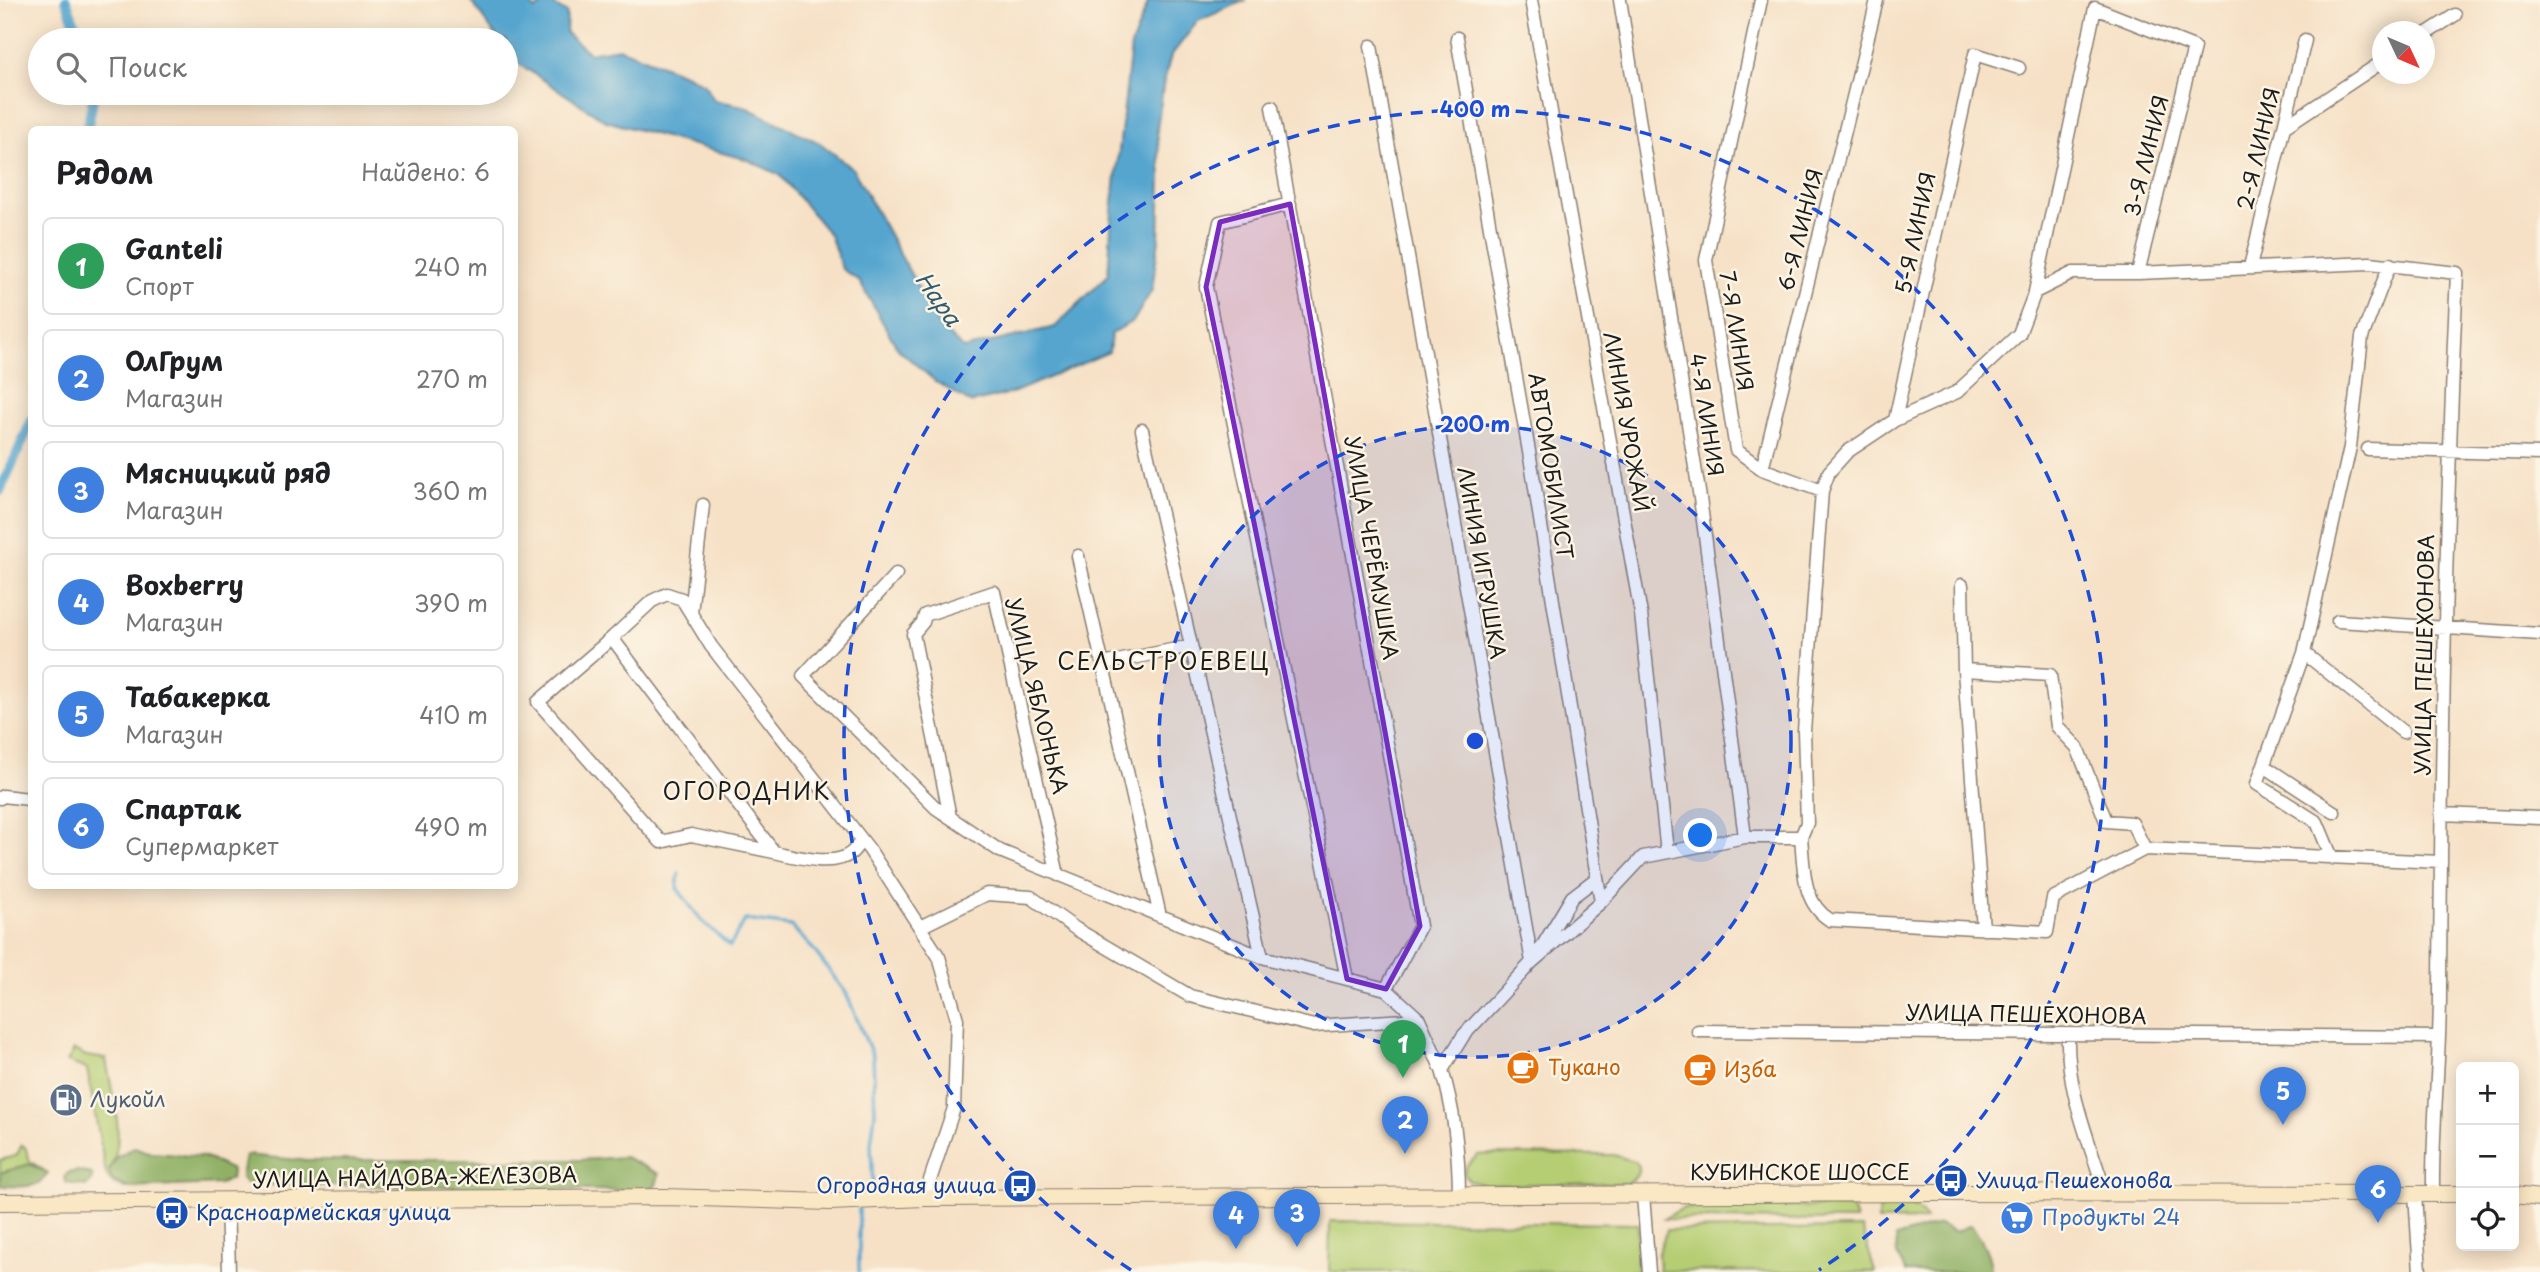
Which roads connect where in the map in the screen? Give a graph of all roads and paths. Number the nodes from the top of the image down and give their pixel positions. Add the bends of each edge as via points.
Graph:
1 (1531, 0) edge
2 (1620, 0) edge
3 (1761, 0) edge
4 (1877, 0) edge
5 (2455, 15) dead end
6 (2435, 28) edge
7 (1457, 38) dead end
8 (2305, 40) dead end
9 (1371, 46) dead end
10 (2019, 68) dead end
11 (2372, 69) edge
12 (1272, 107) dead end
13 (2284, 127) junction
14 (1290, 204) junction
15 (2390, 264) junction
16 (2250, 267) junction
17 (2138, 273) junction
18 (2035, 292) junction
19 (1895, 420) junction
20 (1142, 430) dead end
21 (2368, 449) dead end
22 (2448, 453) junction
23 (2540, 454) edge
24 (1762, 469) junction
25 (1822, 491) junction
26 (703, 505) dead end
27 (1079, 556) dead end
28 (896, 573) dead end
29 (1962, 585) dead end
30 (691, 613) junction
31 (2338, 621) dead end
32 (2444, 629) junction
33 (2540, 634) edge
34 (612, 638) junction
35 (1191, 646) junction
36 (2304, 653) junction
37 (1103, 664) junction
38 (1964, 670) junction
39 (2403, 732) dead end
40 (2264, 766) junction
41 (0, 798) edge
42 (28, 799) edge
43 (2334, 812) dead end
44 (2441, 814) junction
45 (950, 817) junction
46 (2540, 818) edge
47 (1745, 836) junction
48 (1801, 837) junction
49 (862, 840) junction
50 (2145, 849) junction
51 (774, 852) junction
52 (1667, 852) junction
53 (2332, 858) junction
54 (2440, 862) junction
55 (1058, 875) junction
56 (1597, 878) junction
57 (1601, 902) junction
58 (1160, 916) junction
59 (920, 927) junction
60 (1983, 929) junction
61 (1262, 957) junction
62 (1532, 962) junction
63 (1347, 979) junction
64 (1386, 989) junction
65 (1419, 1019) junction
66 (1698, 1031) dead end
67 (2068, 1035) junction
68 (2438, 1037) junction
69 (1442, 1070) junction
70 (2415, 1194) junction
71 (2433, 1194) junction
72 (2456, 1194) edge
73 (1643, 1195) junction
74 (2106, 1195) junction
75 (2519, 1196) edge
76 (1459, 1197) junction
77 (924, 1198) junction
78 (2540, 1198) edge
79 (0, 1202) edge
80 (227, 1202) junction
81 (229, 1272) edge
82 (1650, 1272) edge
83 (2420, 1272) edge

1 - 52 street, ЛИНИЯ УРОЖАЙ via 1641,614
2 - 47 street, 4-Я ЛИНИЯ via 1700,498
3 - 24 street, 7-Я ЛИНИЯ via 1706,260 1736,450
4 - 24 street, 6-Я ЛИНИЯ
5 - 6 street
7 - 56 street, АВТОМОБИЛИСТ
8 - 13 street, 2-Я ЛИНИЯ
9 - 62 street, ЛИНИЯ ИГРУШКА
10 - 19 street, 5-Я ЛИНИЯ via 1975,54
11 - 13 street
12 - 14 street, УЛИЦА ЧЕРЁМУШКА
13 - 16 street, 2-Я ЛИНИЯ
14 - 63 street via 1220,222 1206,287
14 - 64 street, УЛИЦА ЧЕРЁМУШКА via 1420,926
15 - 16 street
15 - 22 street, УЛИЦА ПЕШЕХОНОВА via 2457,273
15 - 36 street via 2362,337 2350,447
16 - 17 street
17 - 18 street via 2073,273
17 - 18 street, 3-Я ЛИНИЯ via 2194,47 2095,8
18 - 19 street via 2019,334 1957,391
19 - 25 street via 1847,452 1829,472
20 - 35 street
21 - 22 street
22 - 23 street
22 - 32 street, УЛИЦА ПЕШЕХОНОВА
24 - 25 street, 7-Я ЛИНИЯ
25 - 48 street via 1804,732 1807,823
26 - 30 street
27 - 37 street
28 - 45 street via 803,676
29 - 38 street
30 - 34 street via 682,599 667,594 652,601
30 - 49 street via 711,646
31 - 32 street
32 - 33 street
32 - 44 street, УЛИЦА ПЕШЕХОНОВА
34 - 51 street
34 - 51 street via 538,702 661,842 691,835
35 - 37 street
35 - 61 street
36 - 39 street
36 - 40 street
37 - 58 street
38 - 50 street via 2050,675 2057,726 2077,747 2106,821 2132,822
38 - 60 street
40 - 43 street
40 - 53 street via 2258,784 2317,822
41 - 42 street
44 - 46 street
44 - 54 street, УЛИЦА ПЕШЕХОНОВА
45 - 55 street via 1000,852
45 - 55 street, УЛИЦА ЯБЛОНЬКА via 913,634 925,615 994,592
47 - 48 street
47 - 52 street
48 - 60 street via 1807,892 1818,913 1830,920
49 - 51 street via 849,855 830,860
49 - 59 street
50 - 53 street
50 - 60 street via 2053,898 2047,932
52 - 57 street via 1643,857
53 - 54 street
54 - 68 street, УЛИЦА ПЕШЕХОНОВА
55 - 58 street
56 - 57 street, АВТОМОБИЛИСТ
56 - 62 street via 1572,897
57 - 62 street
58 - 61 street
59 - 65 street via 987,894 1031,897 1190,996 1314,1026
59 - 77 street via 939,957 957,1019 954,1108
61 - 63 street
62 - 69 street via 1463,1036
63 - 64 street
64 - 65 street
65 - 69 street
66 - 67 street, УЛИЦА ПЕШЕХОНОВА
67 - 68 street, УЛИЦА ПЕШЕХОНОВА
67 - 74 street via 2067,1061
68 - 71 street, УЛИЦА ПЕШЕХОНОВА
69 - 76 street via 1459,1156
70 - 71 main road, КУБИНСКОЕ ШОССЕ
70 - 74 main road, КУБИНСКОЕ ШОССЕ
70 - 83 street
71 - 72 main road, КУБИНСКОЕ ШОССЕ
73 - 74 main road, КУБИНСКОЕ ШОССЕ
73 - 76 main road
73 - 82 street
75 - 78 main road
76 - 77 main road
77 - 80 main road, УЛИЦА НАЙДОВА-ЖЕЛЕЗОВА
79 - 80 main road, УЛИЦА НАЙДОВА-ЖЕЛЕЗОВА
80 - 81 street

